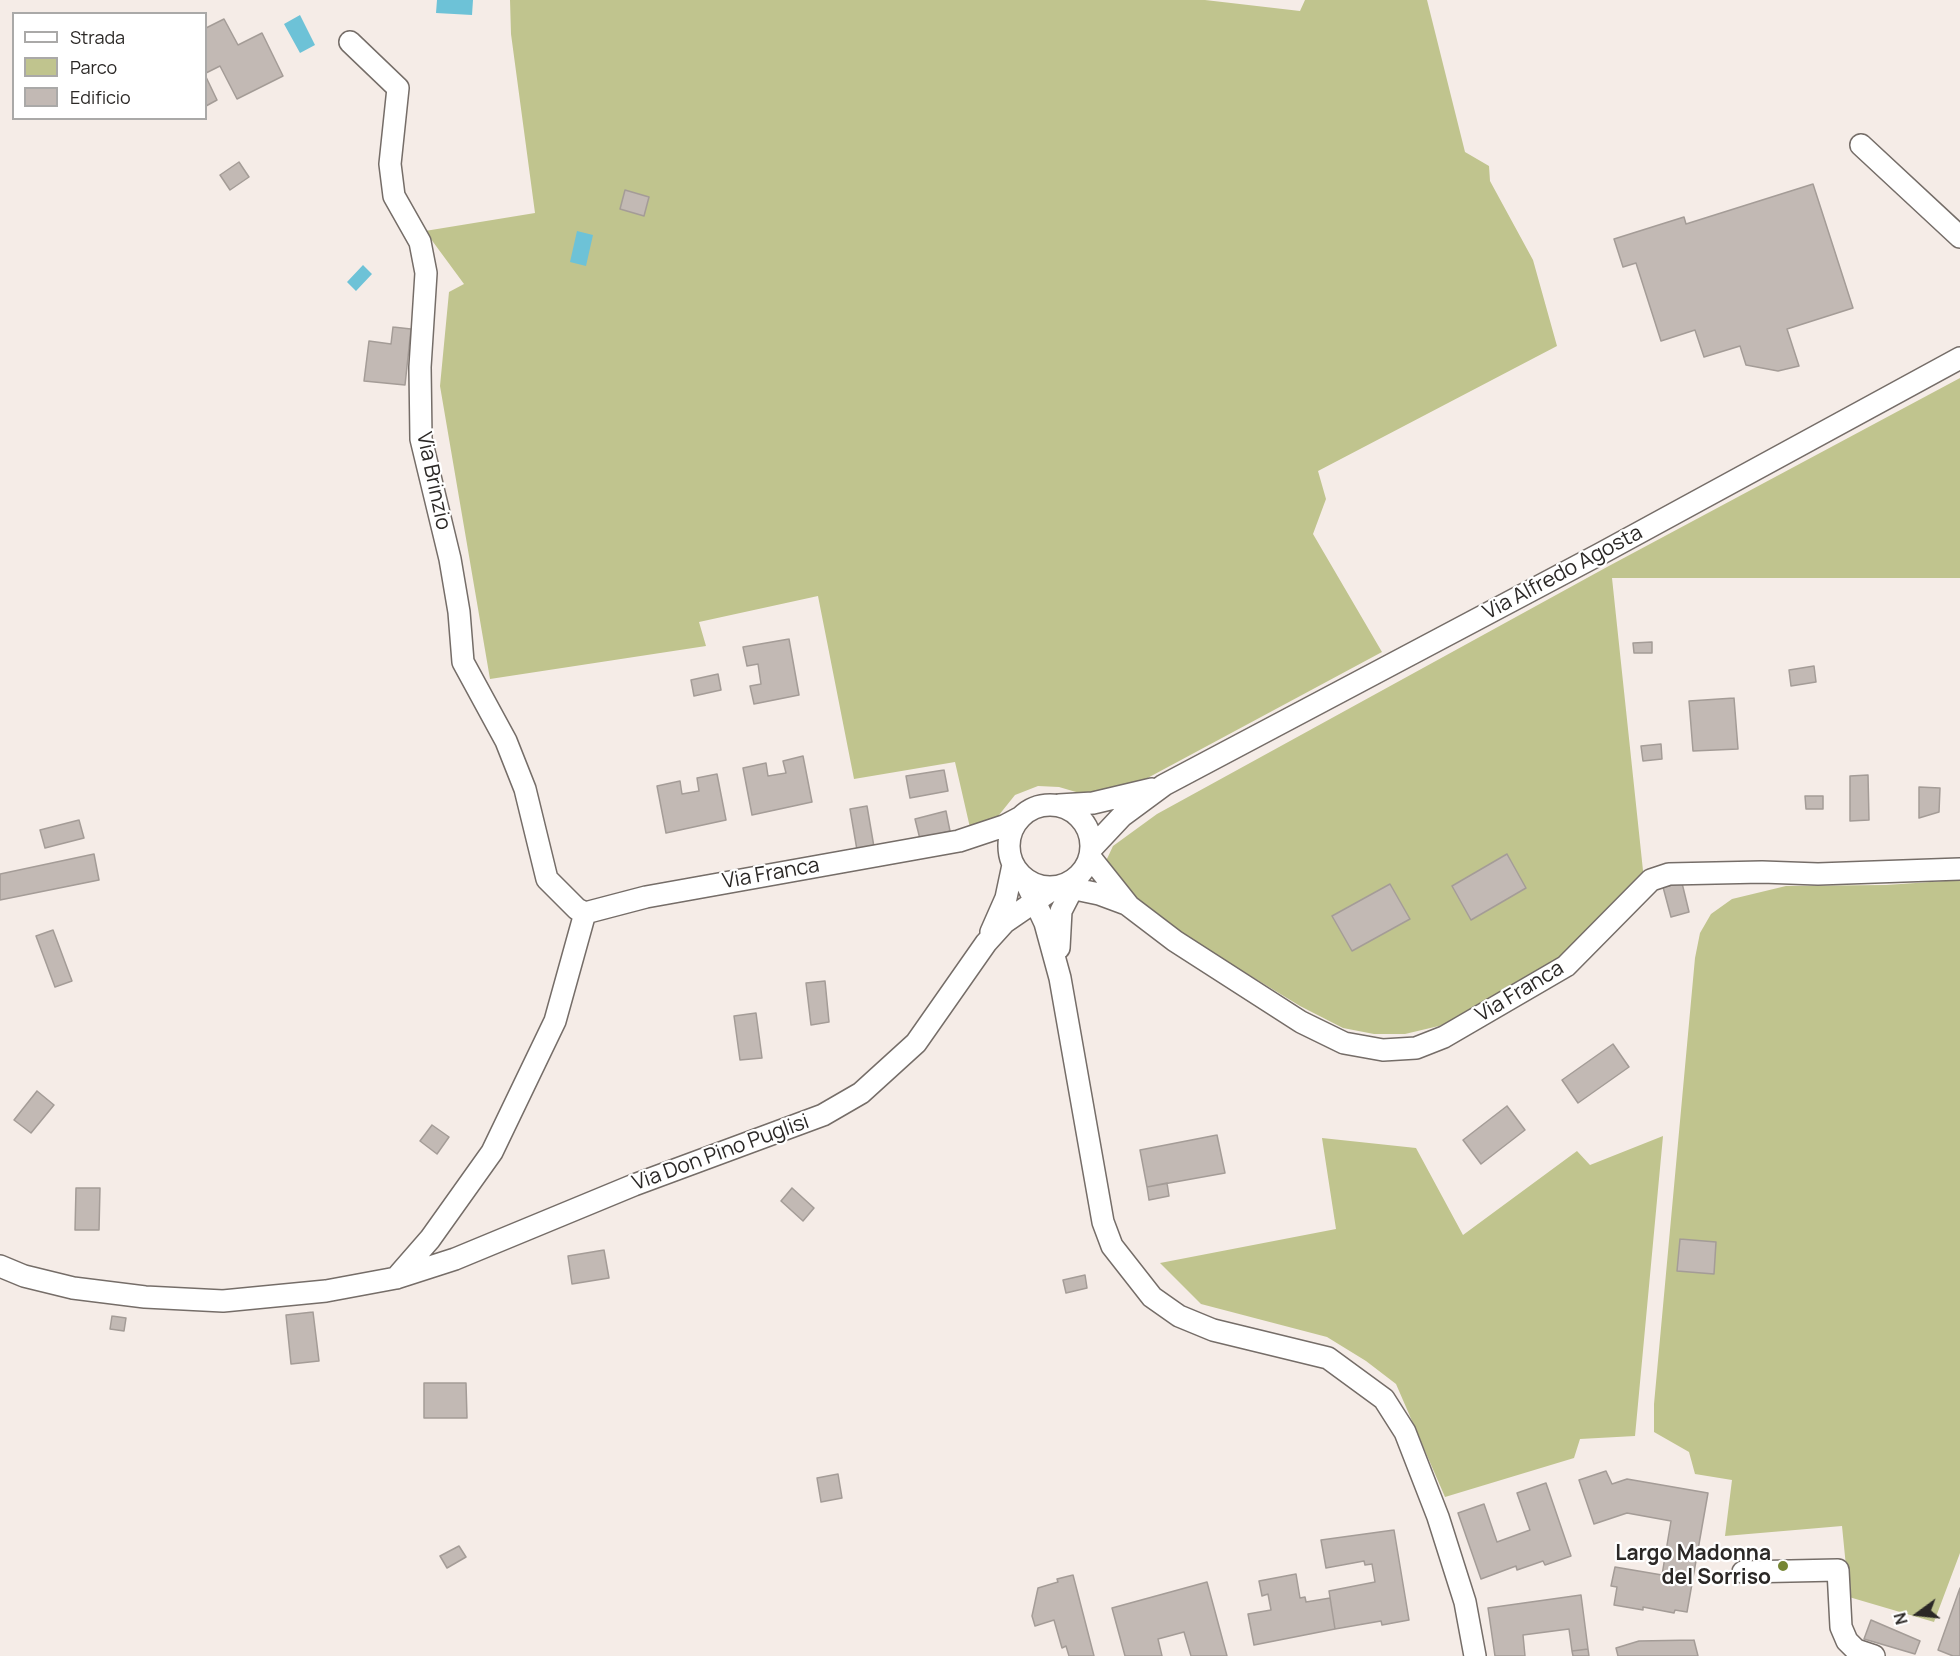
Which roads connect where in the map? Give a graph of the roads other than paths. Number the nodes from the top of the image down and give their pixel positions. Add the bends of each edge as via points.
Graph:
1 (350, 42) dead end
2 (1861, 145) dead end
3 (1960, 237) edge
4 (1960, 358) edge
5 (1164, 785) junction
6 (1054, 805) junction
7 (1021, 817) junction
8 (958, 841) junction
9 (1016, 867) junction
10 (1960, 869) edge
11 (1075, 874) junction
12 (1099, 894) junction
13 (1035, 900) junction
14 (1129, 906) junction
15 (1061, 911) junction
16 (585, 913) junction
17 (986, 943) junction
18 (1060, 978) junction
19 (0, 1266) edge
20 (396, 1278) junction
21 (1743, 1572) dead end
22 (1475, 1656) edge
23 (1874, 1656) edge

1 - 16 street, Via Brinzio via 398,88 390,164 394,196 420,242 426,273 420,367 421,439 450,559 463,662 506,741 525,789 548,879
2 - 3 street
4 - 5 street, Via Alfredo Agosta
5 - 6 street, Via Alfredo Agosta via 1113,800
5 - 11 street, Via Alfredo Agosta via 1122,816
6 - 7 street via 1042,805
6 - 11 street via 1066,808 1085,825
7 - 8 street
7 - 9 street via 1010,836
8 - 9 street via 992,848
8 - 16 street, Via Franca via 646,897
9 - 11 street via 1033,884
9 - 13 street
9 - 17 street
10 - 14 street, Via Franca via 1670,874 1651,880 1566,966 1444,1037 1416,1048 1383,1050 1344,1042 1301,1022 1175,941
11 - 12 street
11 - 13 street
11 - 14 street
11 - 15 street
12 - 14 street
12 - 15 street via 1078,899
13 - 17 street via 1005,922
13 - 18 street
15 - 18 street
16 - 20 street via 555,1021 492,1152 430,1239
17 - 20 street, Via Don Pino Puglisi via 916,1043 861,1093 832,1109 455,1259
18 - 22 street via 1103,1222 1112,1246 1152,1297 1179,1316 1213,1330 1328,1358 1384,1399 1405,1432 1438,1517 1464,1602
19 - 20 street, Via Don Pino Puglisi via 74,1288 145,1298 223,1301 326,1291
21 - 23 street via 1838,1570 1841,1627 1856,1650

